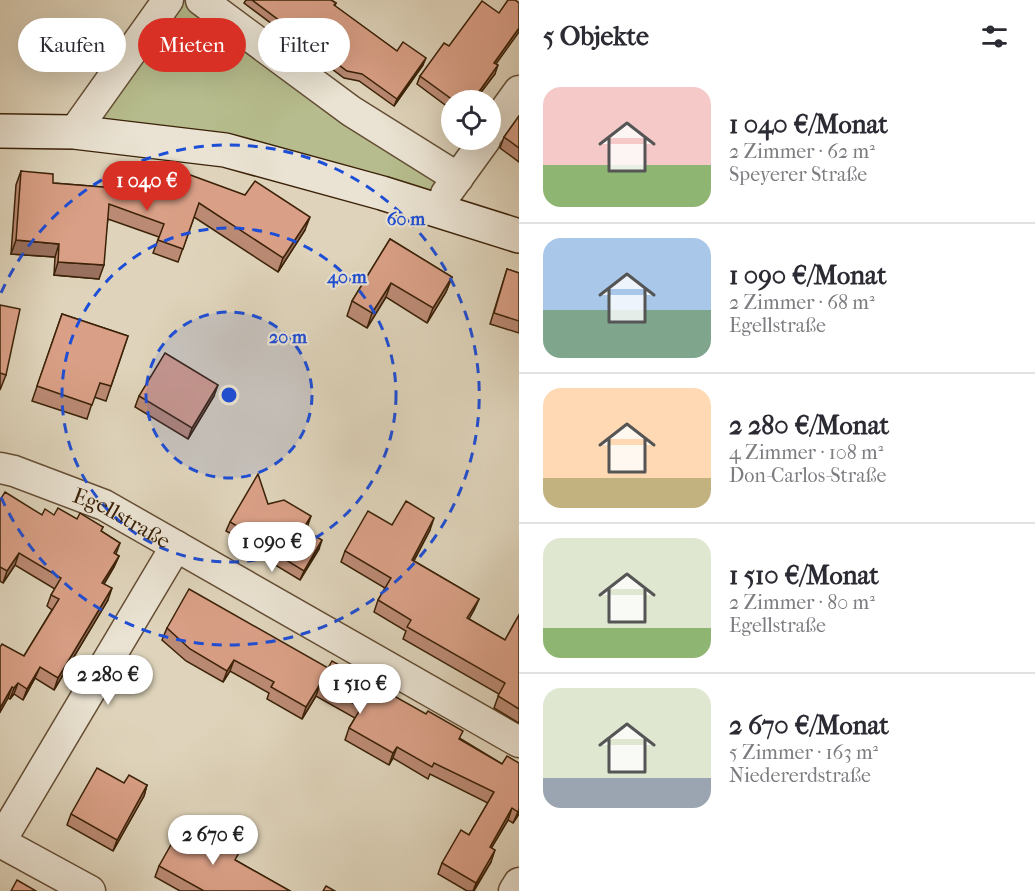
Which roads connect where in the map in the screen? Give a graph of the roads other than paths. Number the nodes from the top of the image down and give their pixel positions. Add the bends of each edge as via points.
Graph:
1 (168, 0) edge
2 (201, 0) edge
3 (519, 91) edge
4 (501, 116) edge
5 (0, 131) edge
6 (74, 132) junction
7 (478, 150) edge
8 (458, 178) junction
9 (436, 209) junction
10 (519, 236) edge
11 (0, 468) edge
12 (176, 546) junction
13 (519, 742) edge
14 (0, 842) edge
15 (519, 883) edge
16 (90, 891) edge
17 (514, 891) edge

1 - 6 street
2 - 8 street via 351,111
3 - 4 street
5 - 6 street
6 - 9 street via 225,150
7 - 8 street
8 - 9 street
9 - 10 street
11 - 12 street, Egellstraße via 104,505
12 - 13 street, Egellstraße
12 - 14 street
14 - 16 street
15 - 17 street

